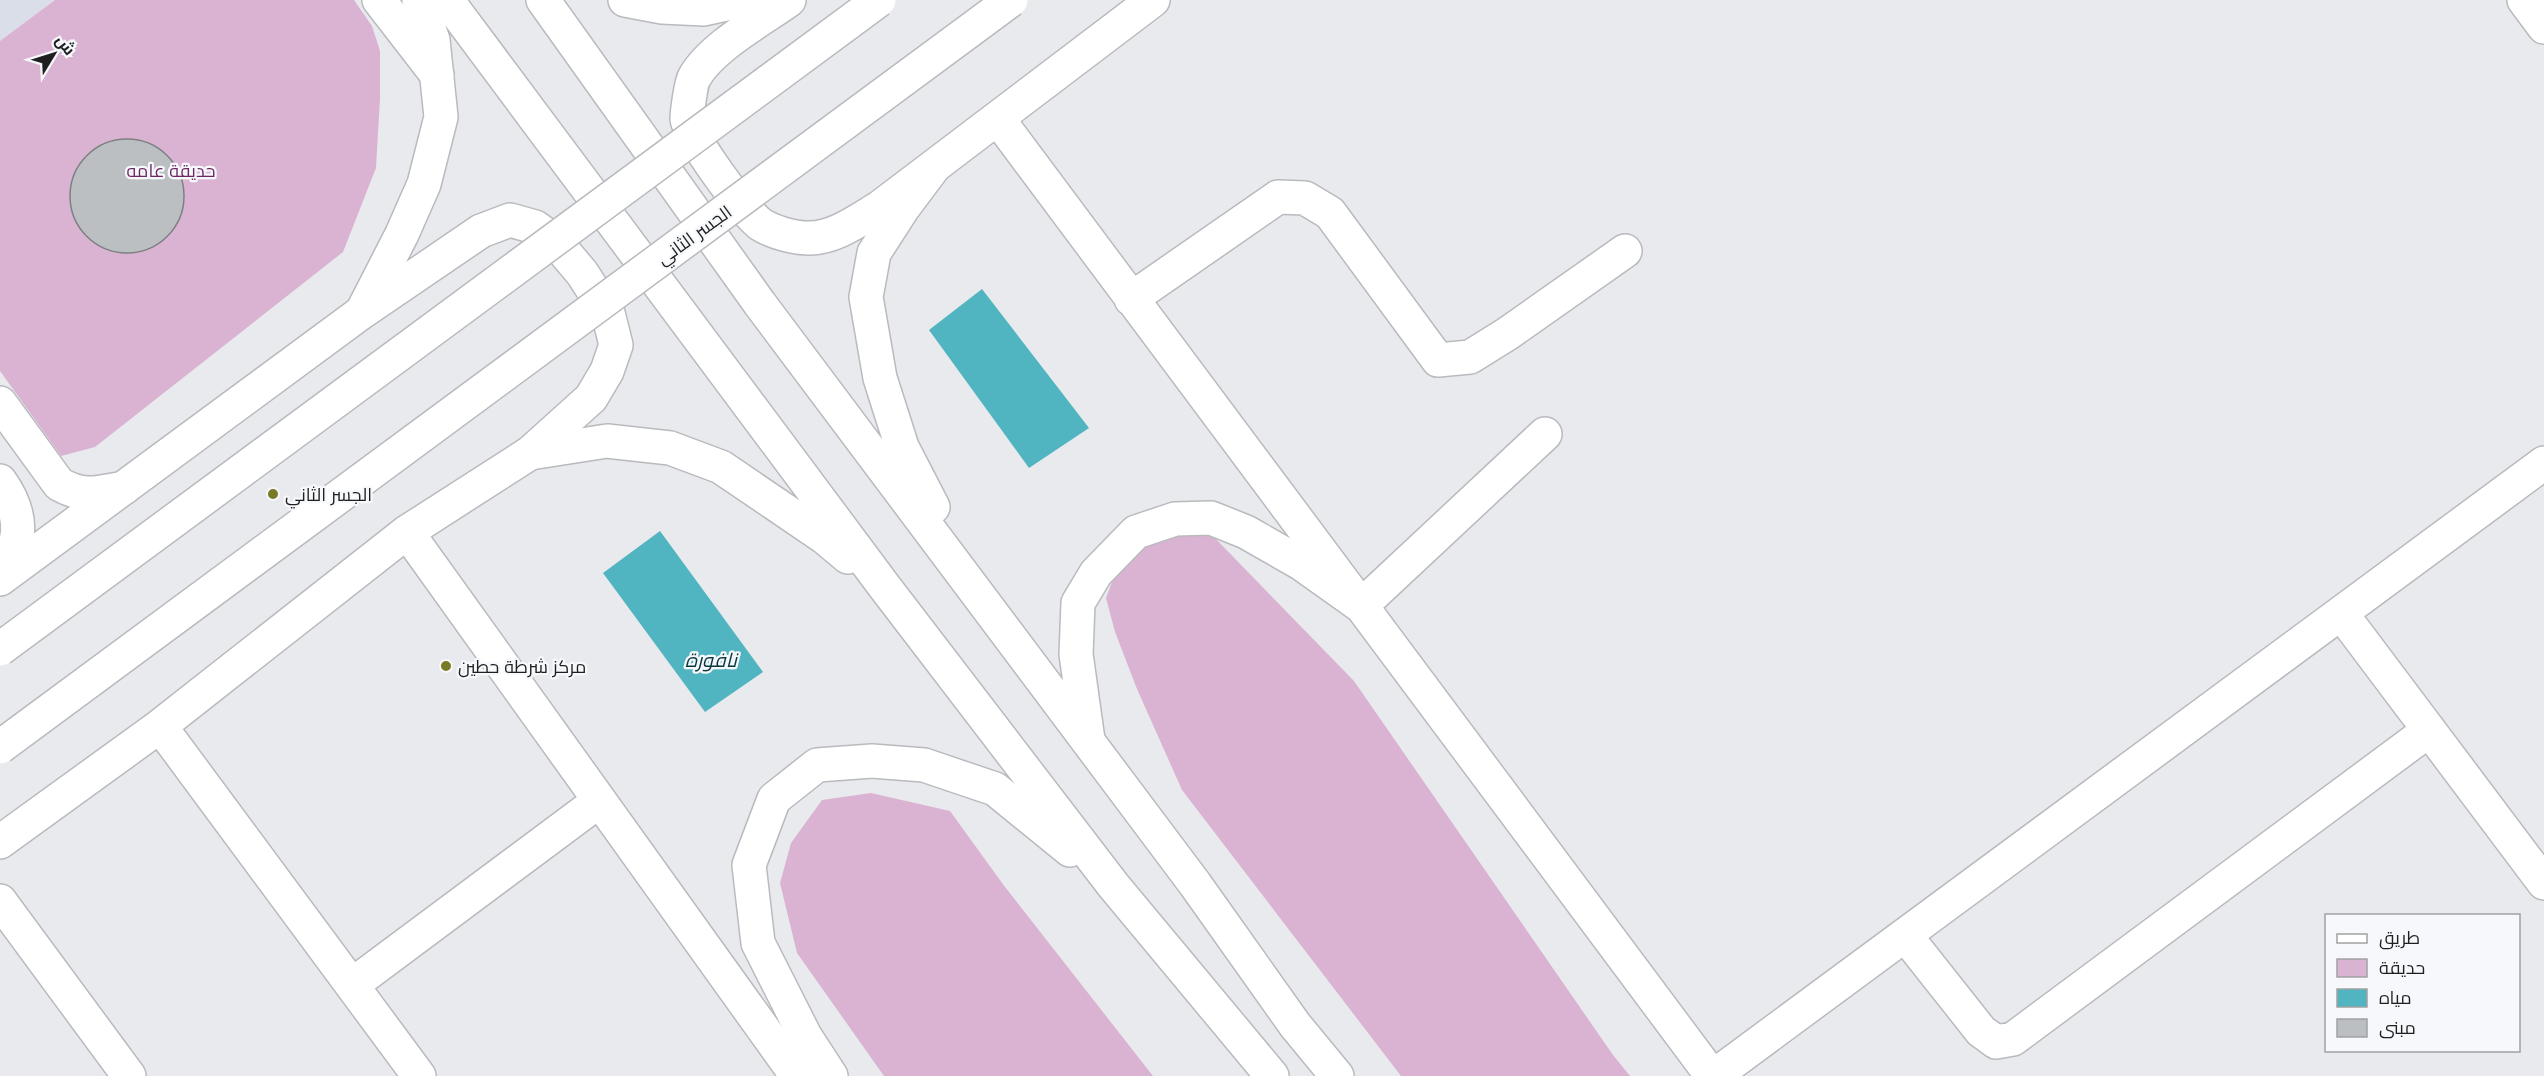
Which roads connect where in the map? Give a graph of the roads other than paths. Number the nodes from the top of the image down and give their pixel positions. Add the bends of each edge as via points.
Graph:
1 (379, 0) edge
2 (420, 0) edge
3 (447, 0) edge
4 (543, 0) edge
5 (625, 0) edge
6 (745, 0) edge
7 (789, 0) edge
8 (879, 0) edge
9 (1011, 0) edge
10 (1153, 0) edge
11 (2524, 0) edge
12 (659, 4) edge
13 (2544, 27) edge
14 (437, 75) junction
15 (998, 119) junction
16 (933, 168) junction
17 (1625, 251) dead end
18 (1131, 299) junction
19 (362, 312) junction
20 (0, 403) edge
21 (1545, 434) dead end
22 (530, 453) junction
23 (42, 462) junction
24 (2544, 463) edge
25 (4, 486) edge
26 (126, 487) junction
27 (407, 532) junction
28 (0, 578) edge
29 (884, 586) junction
30 (972, 587) junction
31 (1361, 606) junction
32 (2341, 613) junction
33 (0, 649) edge
34 (160, 726) junction
35 (2428, 731) junction
36 (1088, 742) junction
37 (0, 747) edge
38 (599, 801) junction
39 (0, 842) edge
40 (2544, 883) edge
41 (1113, 885) junction
42 (0, 901) edge
43 (1905, 935) junction
44 (352, 985) junction
45 (129, 1076) edge
46 (419, 1076) edge
47 (797, 1076) edge
48 (831, 1076) edge
49 (1272, 1076) edge
50 (1337, 1076) edge
51 (1713, 1076) edge

1 - 14 street
2 - 14 street via 433,40
3 - 29 street
4 - 30 street via 760,304
5 - 12 street
6 - 12 street via 704,9
7 - 16 street via 719,49 693,79 687,119 705,156 740,202 761,225 810,238 837,232 879,208
8 - 33 street, bridge
9 - 37 street, الجسر الثاني, bridge
10 - 15 street
11 - 13 street
14 - 19 street via 441,117 424,184
15 - 16 street
15 - 18 street
16 - 30 street via 874,253 866,297 880,378 902,447
17 - 18 street via 1470,357 1438,360 1330,213 1305,198 1278,197
18 - 31 street
19 - 22 street via 481,231 510,220 535,227 555,241 608,313 616,345 591,398
19 - 26 street
20 - 23 street
21 - 31 street
22 - 27 street
22 - 29 street via 607,441 670,448 721,466 824,537
23 - 25 street via 47,471 46,481 35,496 16,497
23 - 26 street via 59,484 71,491 88,495
24 - 32 street
25 - 28 street via 16,511 19,532 12,558
26 - 28 street
27 - 34 street
27 - 38 street
29 - 41 street
30 - 36 street
31 - 36 street via 1302,564 1246,532 1210,518 1175,519 1136,532 1096,573 1078,603 1076,654
31 - 51 street
32 - 35 street
32 - 43 street
34 - 39 street
34 - 44 street
35 - 40 street
35 - 43 street via 2013,1040 1996,1042 1981,1031
36 - 50 street via 1295,1025
38 - 44 street
38 - 47 street
41 - 48 street via 995,789 924,765 872,760 817,765 774,799 749,865 758,943 804,1036
41 - 49 street
42 - 45 street
43 - 51 street
44 - 46 street

